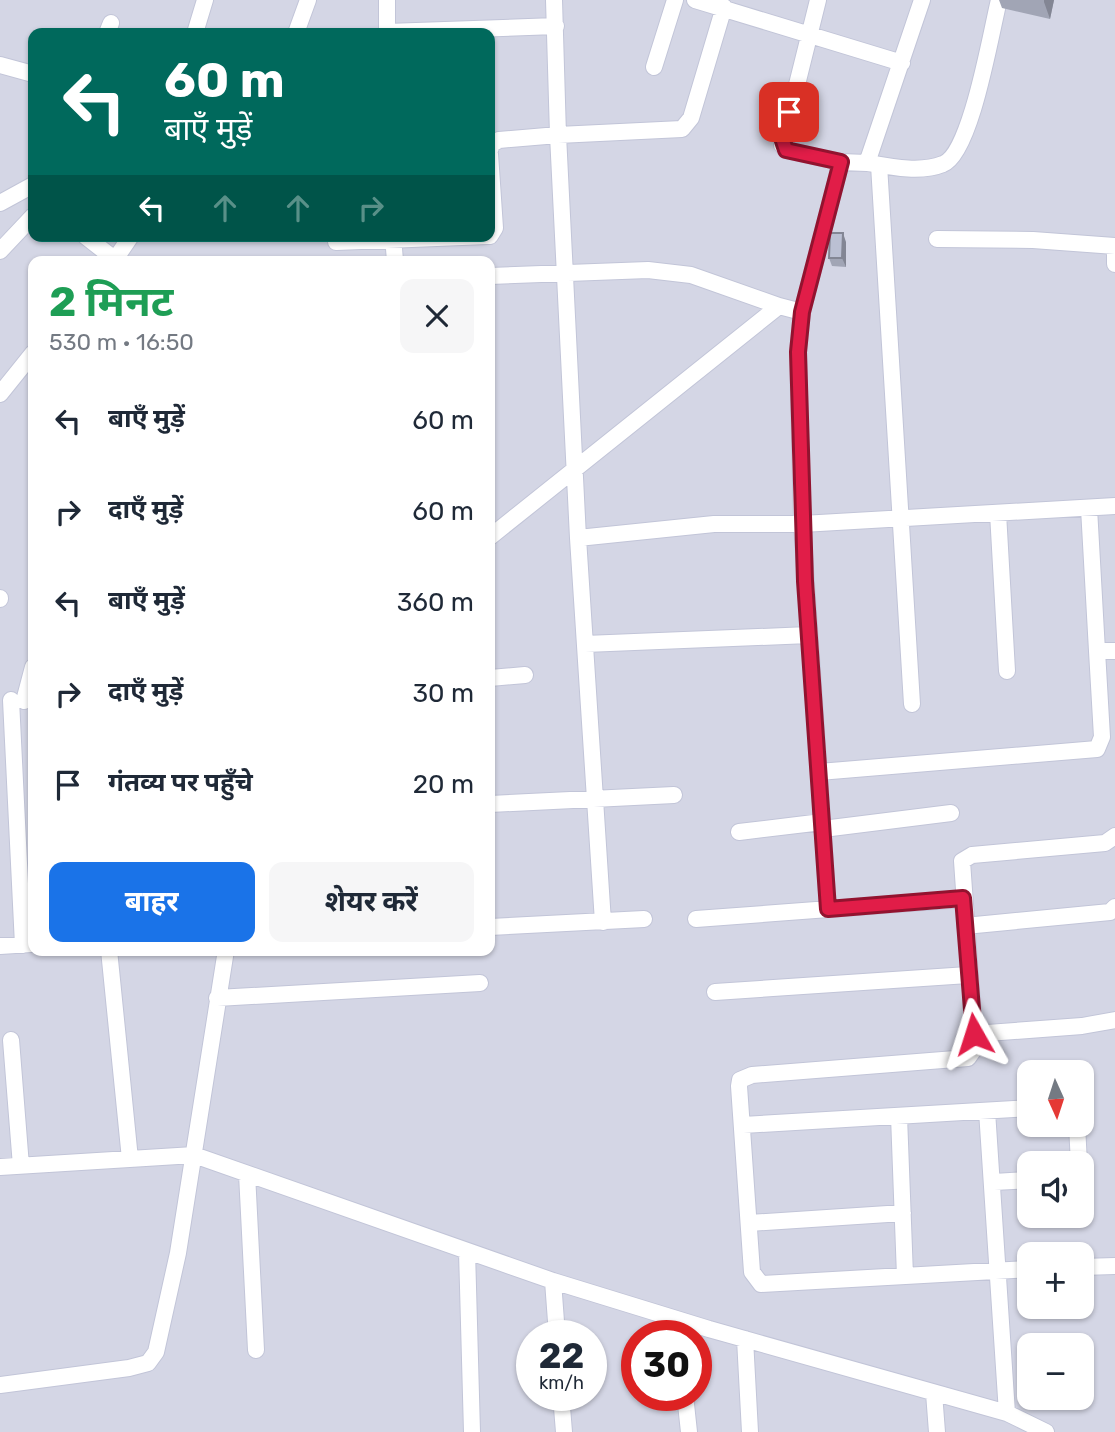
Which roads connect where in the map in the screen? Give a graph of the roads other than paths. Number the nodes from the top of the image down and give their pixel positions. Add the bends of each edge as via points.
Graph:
1 (205, 0) edge
2 (308, 0) edge
3 (387, 0) edge
4 (554, 0) edge
5 (675, 0) edge
6 (695, 0) edge
7 (818, 0) edge
8 (922, 0) edge
9 (999, 0) edge
10 (724, 7) junction
11 (556, 26) junction
12 (197, 28) edge
13 (298, 28) edge
14 (387, 28) edge
15 (495, 29) edge
16 (809, 35) junction
17 (902, 63) junction
18 (0, 65) edge
19 (654, 66) dead end
20 (28, 73) edge
21 (558, 135) junction
22 (495, 142) edge
23 (841, 162) junction
24 (873, 164) junction
25 (28, 188) edge
26 (0, 203) edge
27 (28, 221) edge
28 (937, 239) dead end
29 (93, 242) edge
30 (1115, 246) edge
31 (0, 251) edge
32 (111, 256) edge
33 (1115, 264) edge
34 (564, 272) junction
35 (495, 276) edge
36 (779, 306) junction
37 (802, 312) junction
38 (28, 359) edge
39 (0, 394) edge
40 (576, 469) junction
41 (1115, 506) edge
42 (1089, 508) junction
43 (998, 513) junction
44 (898, 518) junction
45 (802, 524) junction
46 (495, 533) edge
47 (578, 538) junction
48 (809, 635) junction
49 (585, 644) junction
50 (1115, 650) edge
51 (1097, 651) junction
52 (1007, 671) dead end
53 (525, 675) dead end
54 (28, 677) edge
55 (495, 678) edge
56 (17, 700) edge
57 (912, 704) dead end
58 (819, 772) junction
59 (674, 795) dead end
60 (596, 798) junction
61 (495, 804) edge
62 (951, 813) dead end
63 (823, 826) junction
64 (738, 831) dead end
65 (1115, 836) edge
66 (963, 898) junction
67 (1115, 907) edge
68 (828, 909) junction
69 (644, 919) dead end
70 (696, 919) dead end
71 (603, 922) junction
72 (965, 926) junction
73 (495, 927) edge
74 (28, 944) edge
75 (0, 946) edge
76 (110, 956) edge
77 (225, 956) edge
78 (968, 975) junction
79 (480, 983) dead end
80 (715, 992) dead end
81 (218, 998) junction
82 (1115, 1020) edge
83 (974, 1034) junction
84 (11, 1040) dead end
85 (1017, 1109) edge
86 (987, 1111) junction
87 (899, 1116) junction
88 (743, 1125) junction
89 (194, 1155) junction
90 (130, 1159) junction
91 (21, 1166) junction
92 (0, 1167) edge
93 (247, 1174) junction
94 (1017, 1181) edge
95 (994, 1182) junction
96 (903, 1213) junction
97 (749, 1223) junction
98 (467, 1251) junction
99 (1115, 1266) edge
100 (1094, 1267) edge
101 (1017, 1269) edge
102 (998, 1270) junction
103 (905, 1276) junction
104 (553, 1281) junction
105 (556, 1320) edge
106 (659, 1320) edge
107 (712, 1333) edge
108 (745, 1339) junction
109 (256, 1350) dead end
110 (0, 1385) edge
111 (934, 1392) junction
112 (562, 1411) edge
113 (687, 1411) edge
114 (1007, 1413) junction
115 (472, 1432) edge
116 (564, 1432) edge
117 (689, 1432) edge
118 (750, 1432) edge
119 (937, 1432) edge
120 (1046, 1432) edge

1 - 12 street
2 - 13 street
3 - 14 street
4 - 11 street
5 - 19 street
6 - 10 street
7 - 16 street
8 - 17 street
9 - 24 street via 960,150 946,164 923,169
10 - 16 street
10 - 21 street via 691,118 682,129
11 - 15 street
11 - 21 street
16 - 17 street
16 - 23 street via 782,145 786,150
17 - 24 street
18 - 20 street
21 - 22 street
21 - 34 street
23 - 24 street
23 - 37 street
24 - 44 street
25 - 26 street
27 - 31 street
28 - 30 street
29 - 32 street
30 - 33 street
34 - 35 street
34 - 36 street via 648,270 691,275
34 - 40 street
36 - 37 street
36 - 40 street
37 - 45 street via 798,352
38 - 39 street
40 - 46 street
40 - 47 street
41 - 42 street
42 - 43 street
42 - 51 street
43 - 44 street
43 - 52 street
44 - 45 street
44 - 57 street
45 - 47 street via 687,526
45 - 48 street
47 - 49 street
48 - 49 street
48 - 58 street
49 - 60 street
50 - 51 street
51 - 58 street via 1102,737 1097,749
53 - 55 street
54 - 56 street
56 - 74 street
58 - 63 street
59 - 60 street
60 - 61 street
60 - 71 street
62 - 63 street
63 - 64 street
63 - 68 street
65 - 66 street via 1105,843 972,855 961,865
66 - 68 street
66 - 72 street
67 - 72 street via 1110,912
68 - 70 street
69 - 71 street
71 - 73 street
72 - 78 street
74 - 75 street
76 - 90 street
77 - 81 street
78 - 80 street
78 - 83 street
79 - 81 street
81 - 89 street
82 - 83 street
83 - 88 street via 972,1054 961,1060 744,1077 739,1086
84 - 91 street
85 - 86 street
86 - 87 street
86 - 95 street
87 - 88 street
87 - 96 street
88 - 97 street
89 - 90 street
89 - 93 street
89 - 110 street via 170,1292 152,1359 129,1368
90 - 91 street
91 - 92 street
93 - 98 street
93 - 109 street
94 - 95 street
95 - 102 street
96 - 97 street
96 - 103 street
97 - 103 street via 752,1272 761,1284
98 - 104 street
98 - 115 street
99 - 100 street
101 - 102 street
102 - 103 street
102 - 114 street
104 - 105 street
104 - 106 street
107 - 108 street
108 - 111 street
108 - 118 street
111 - 114 street
111 - 119 street
112 - 116 street
113 - 117 street
114 - 120 street

